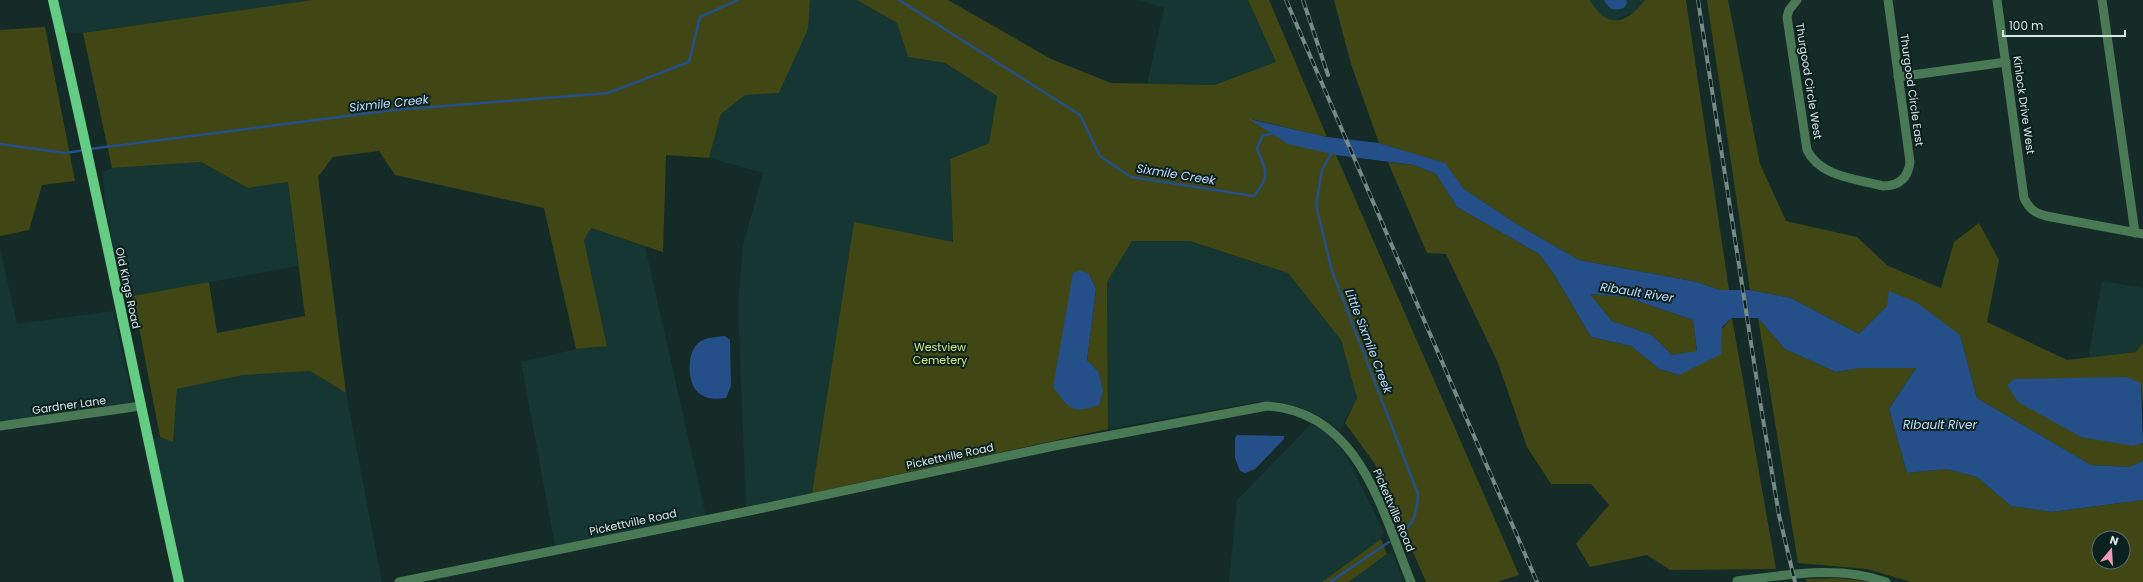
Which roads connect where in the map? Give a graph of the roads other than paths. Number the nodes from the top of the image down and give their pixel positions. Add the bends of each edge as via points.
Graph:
1 (53, 0) edge
2 (1888, 0) edge
3 (1997, 0) edge
4 (2102, 0) edge
5 (1795, 2) edge
6 (2006, 62) junction
7 (1898, 77) junction
8 (1902, 181) joint
9 (2139, 234) edge
10 (141, 406) junction
11 (0, 426) edge
12 (1737, 581) edge
13 (179, 582) edge
14 (399, 582) edge
15 (1411, 582) edge
16 (1886, 582) edge

1 - 10 main road, Old Kings Road
2 - 7 street, Thurgood Circle East
3 - 6 street, Kinlock Drive West
4 - 9 street
5 - 8 street, Thurgood Circle West via 1787,17 1807,150 1815,162 1831,172 1883,186
6 - 7 street
6 - 9 street, Kinlock Drive West via 2024,198 2032,210 2046,216
7 - 8 street, Thurgood Circle East via 1910,162
10 - 11 street, Gardner Lane
10 - 13 main road, Old Kings Road
12 - 16 street via 1837,573 1870,577
14 - 15 street, Pickettville Road via 1054,446 1267,406 1296,410 1313,417 1333,430 1349,448 1366,474

